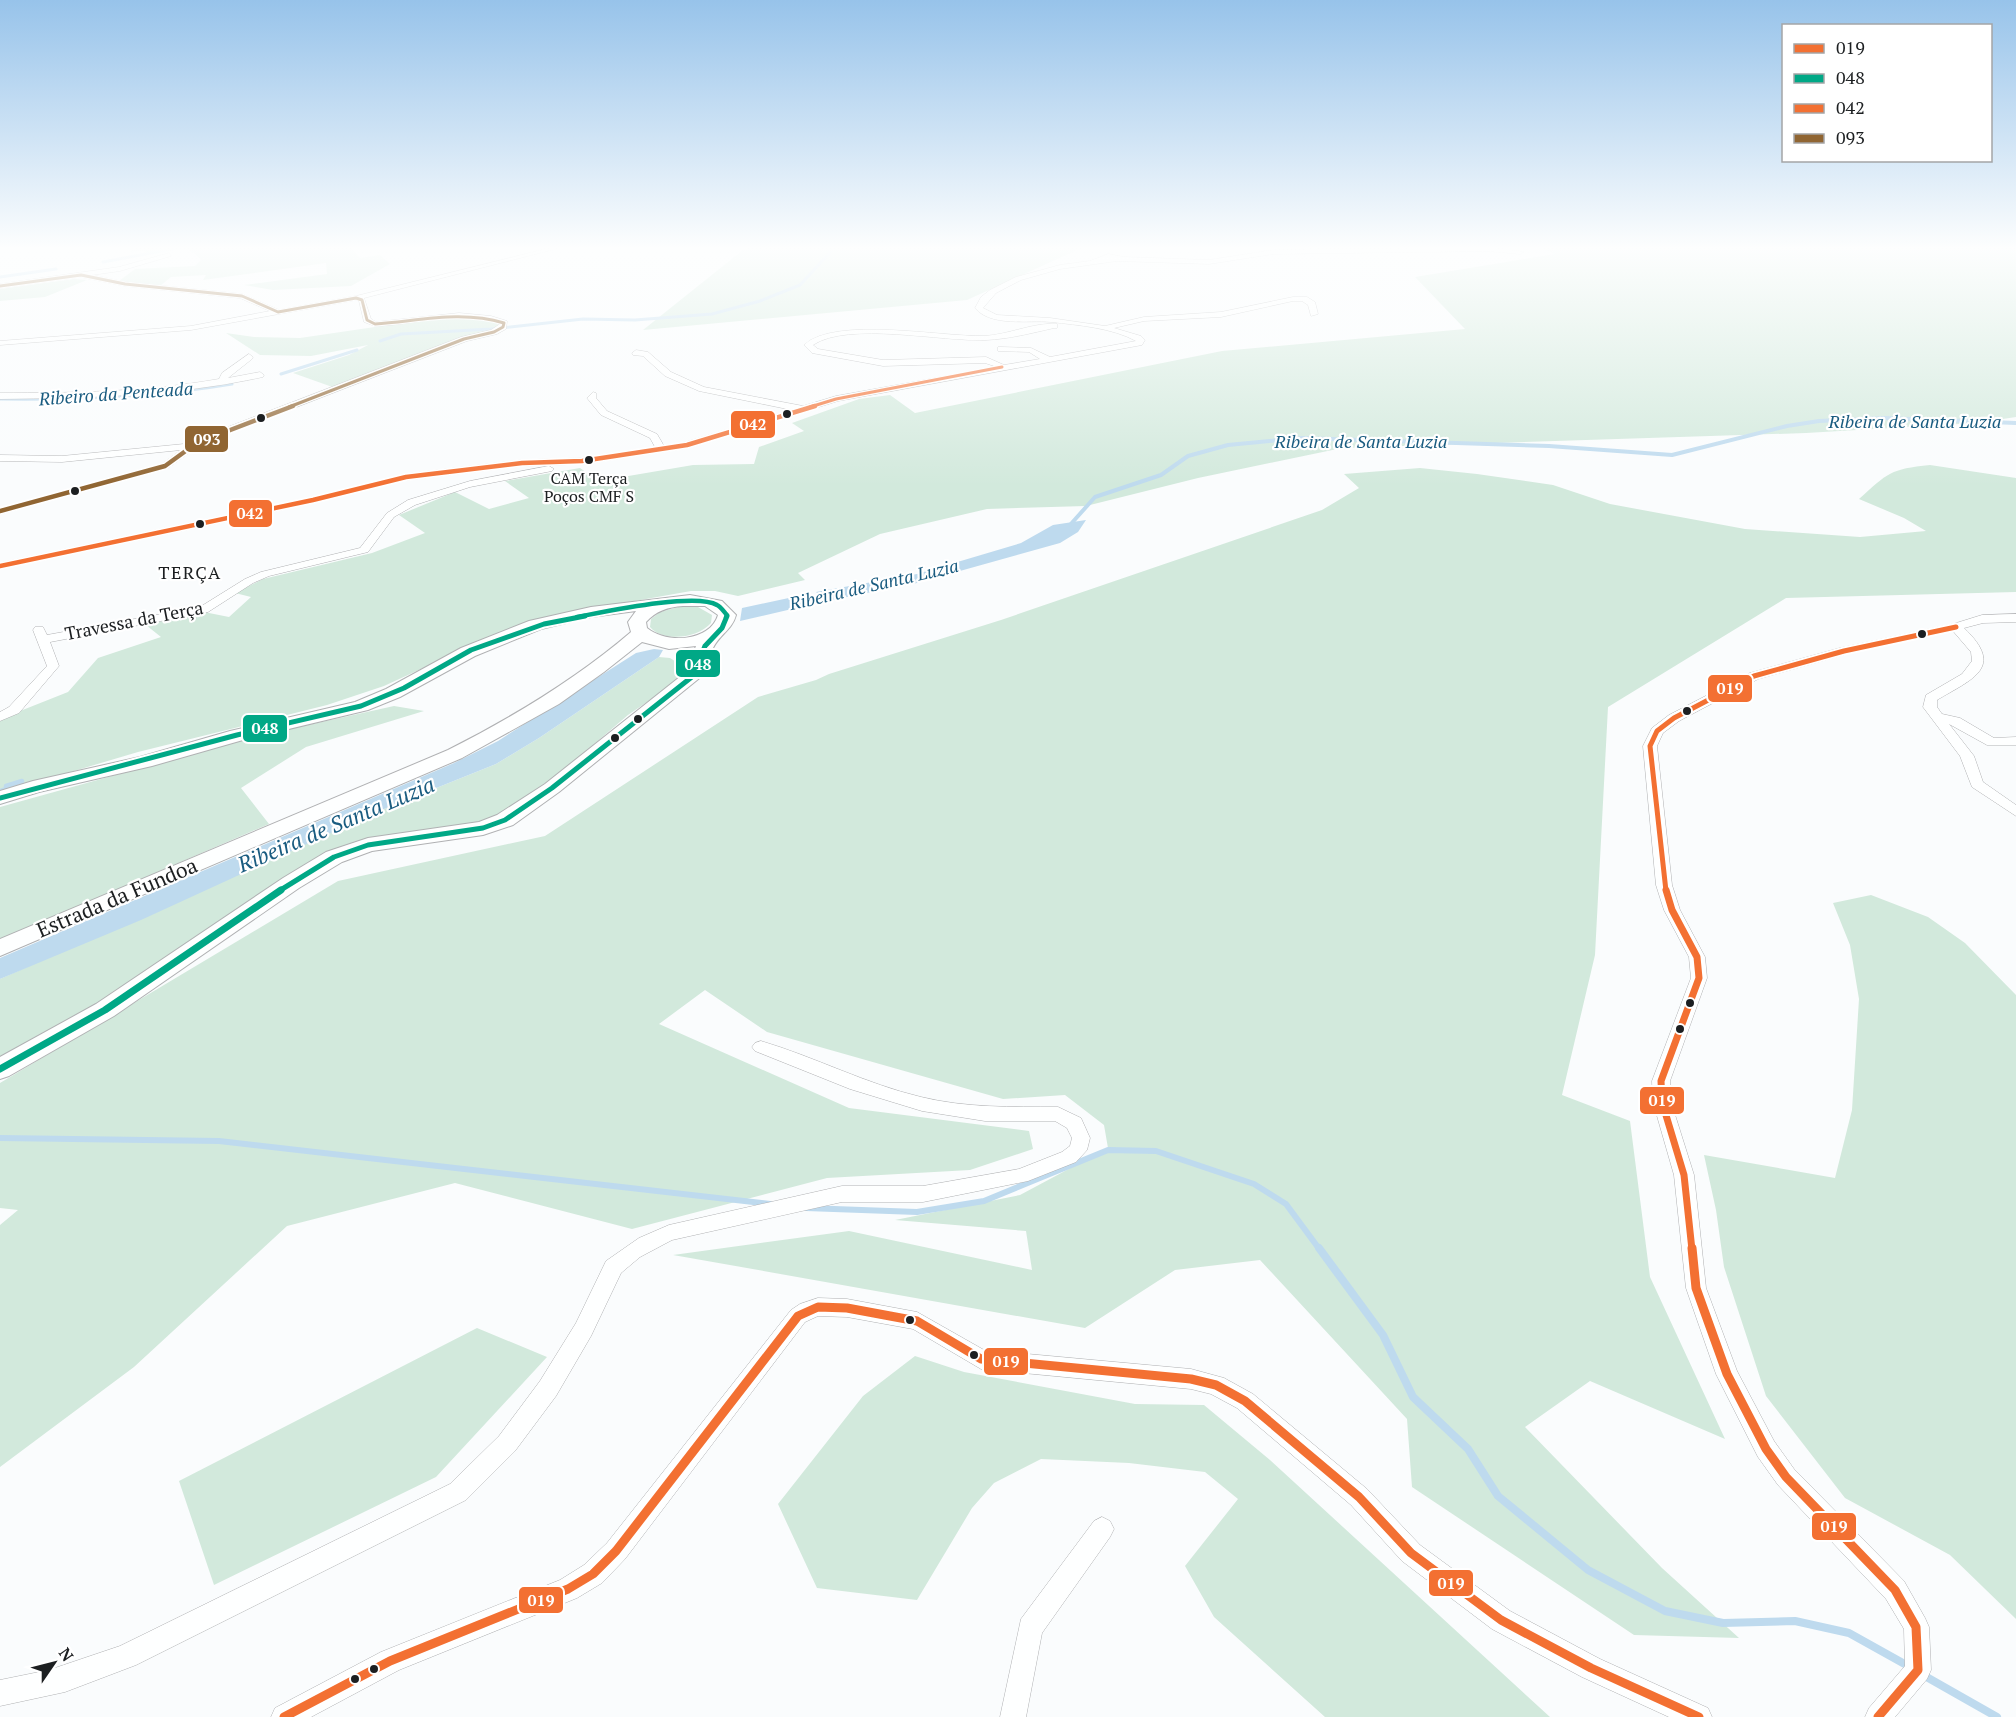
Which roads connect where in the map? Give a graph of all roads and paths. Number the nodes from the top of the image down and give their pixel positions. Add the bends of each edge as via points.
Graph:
1 (202, 326) edge
2 (503, 326) edge
3 (1049, 326) edge
4 (1091, 326) edge
5 (1110, 326) edge
6 (1106, 328) junction
7 (0, 343) edge
8 (1000, 350) dead end
9 (636, 352) dead end
10 (249, 357) dead end
11 (1047, 359) junction
12 (1002, 367) junction
13 (260, 375) dead end
14 (222, 382) junction
15 (593, 395) dead end
16 (0, 396) edge
17 (805, 409) junction
18 (186, 447) junction
19 (661, 450) junction
20 (0, 458) edge
21 (582, 461) junction
22 (0, 511) edge
23 (0, 566) edge
24 (668, 602) junction
25 (563, 618) junction
26 (2016, 618) edge
27 (721, 624) junction
28 (1956, 627) junction
29 (660, 640) junction
30 (699, 663) junction
31 (0, 717) edge
32 (1937, 717) junction
33 (2016, 741) edge
34 (0, 798) edge
35 (2016, 812) edge
36 (0, 948) edge
37 (760, 1047) dead end
38 (0, 1069) edge
39 (1102, 1529) dead end
40 (0, 1693) edge
41 (284, 1717) edge
42 (1013, 1717) edge
43 (1699, 1717) edge
44 (1878, 1717) edge

1 - 7 street
2 - 18 street
3 - 12 street via 995,337 898,332 824,336 808,345 815,351 875,362 986,360
4 - 6 street
5 - 6 street
6 - 11 street via 1141,340
8 - 11 street via 1031,350
9 - 17 street via 645,354 668,374 702,389
10 - 14 street via 225,375
11 - 12 street
12 - 17 street via 836,399
13 - 14 street
14 - 16 street via 95,396
15 - 19 street via 594,404 604,413 654,436
17 - 19 street via 705,441
18 - 20 street via 62,459
18 - 22 street via 165,466
19 - 21 street
21 - 23 street via 522,463 394,479 313,500
21 - 31 street, Travessa da Terça via 425,498 387,518 364,550 266,574 204,610 40,635 53,666 14,710
24 - 25 main road
24 - 27 main road via 704,601 716,605
24 - 29 main road via 643,614 637,622
25 - 29 main road via 604,617
25 - 34 main road via 506,635 361,706
26 - 28 street via 1982,619
27 - 29 main road, Estrada da Fundoa via 696,640
27 - 30 main road via 704,648
28 - 32 street via 1970,639 1979,654 1979,665 1931,698 1930,707
28 - 44 street via 1844,651 1754,676 1674,718 1657,731 1650,746 1664,885 1672,910 1697,957 1699,978 1661,1081 1662,1102 1684,1175 1696,1288 1727,1374 1766,1449 1786,1477 1895,1590 1916,1627 1918,1670
29 - 30 main road
29 - 36 main road, Estrada da Fundoa via 618,654 507,728 454,754
30 - 38 main road via 688,680 552,788 505,820 483,828 368,845 334,857 105,1010
32 - 33 street via 1955,721 1992,742
32 - 35 street via 1967,756 1977,784
37 - 40 street via 856,1084 922,1104 985,1114 1058,1114 1074,1124 1082,1138 1078,1150 1069,1157 1021,1176 935,1192 842,1194 669,1233 626,1254 613,1267 549,1388 526,1422 487,1467 458,1491 127,1656 37,1688
39 - 42 street via 1030,1628
41 - 43 street via 390,1661 568,1589 593,1574 616,1551 798,1317 818,1307 847,1308 917,1321 981,1359 1191,1379 1216,1385 1245,1401 1359,1497 1411,1553 1501,1620 1591,1668

